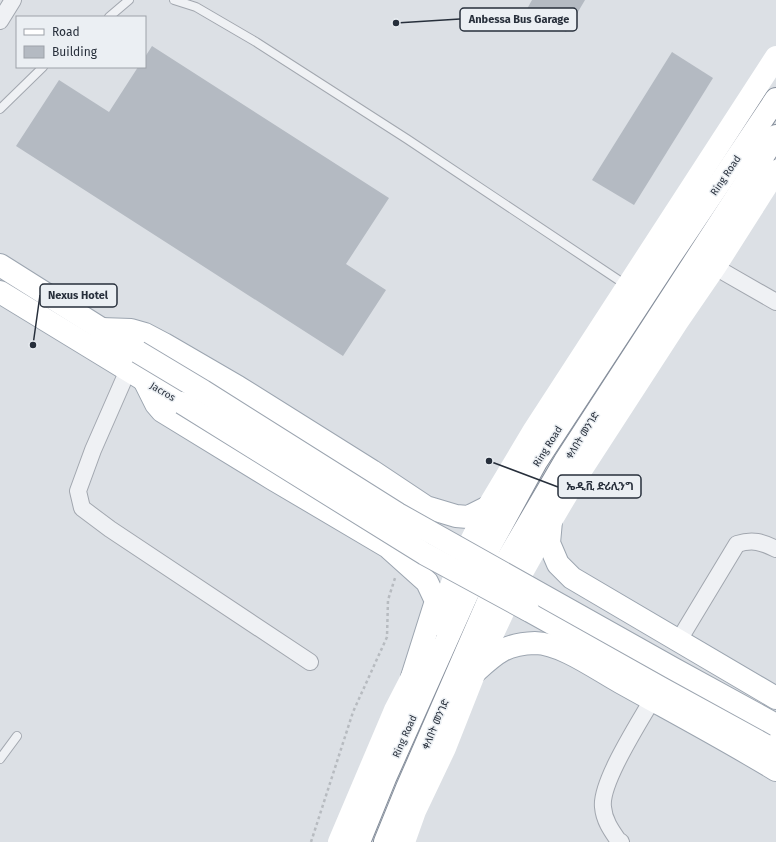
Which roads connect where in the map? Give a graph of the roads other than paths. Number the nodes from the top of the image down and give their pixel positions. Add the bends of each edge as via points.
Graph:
1 (13, 0) edge
2 (129, 0) edge
3 (174, 0) edge
4 (110, 16) edge
5 (0, 21) edge
6 (776, 57) edge
7 (42, 68) edge
8 (776, 100) edge
9 (0, 109) edge
10 (776, 136) edge
11 (776, 171) edge
12 (0, 265) edge
13 (715, 267) junction
14 (627, 285) junction
15 (0, 292) edge
16 (776, 302) edge
17 (101, 329) junction
18 (137, 368) junction
19 (488, 507) junction
20 (551, 521) junction
21 (776, 549) edge
22 (679, 640) junction
23 (310, 662) dead end
24 (475, 672) junction
25 (412, 676) junction
26 (776, 698) edge
27 (652, 700) junction
28 (776, 725) edge
29 (17, 736) dead end
30 (776, 748) edge
31 (0, 759) edge
32 (776, 770) edge
33 (619, 841) edge
34 (339, 842) edge
35 (359, 842) edge
36 (385, 842) edge
37 (404, 842) edge

1 - 5 street
2 - 4 lane
3 - 14 lane via 196,7 256,42 408,139
6 - 14 main road
7 - 9 lane
8 - 35 main road, Ring Road via 536,462 489,548 465,599
10 - 36 main road, ቀለበት መንገድ via 565,461 504,565
11 - 13 main road
12 - 17 main road, Jacros
13 - 16 street
13 - 20 main road via 582,469
14 - 19 main road
15 - 18 main road
17 - 18 main road, Jacros
17 - 19 main road via 131,330 164,344 238,387 426,507 468,517
18 - 23 street via 93,450 78,490 82,508
18 - 25 main road via 162,411 388,547 427,582 436,600
18 - 28 main road, bridge via 202,391 398,514
18 - 30 main road, Jacros, bridge via 182,403 425,554
19 - 25 main road via 462,558
20 - 22 main road via 549,543 558,564 572,578
20 - 24 main road via 519,578
21 - 22 street via 764,543 747,540 737,544
22 - 26 main road
24 - 27 main road via 496,653 506,648 537,643 578,658
24 - 37 main road
25 - 34 main road
27 - 32 main road
27 - 33 street via 604,791 602,806 605,820
29 - 31 lane

